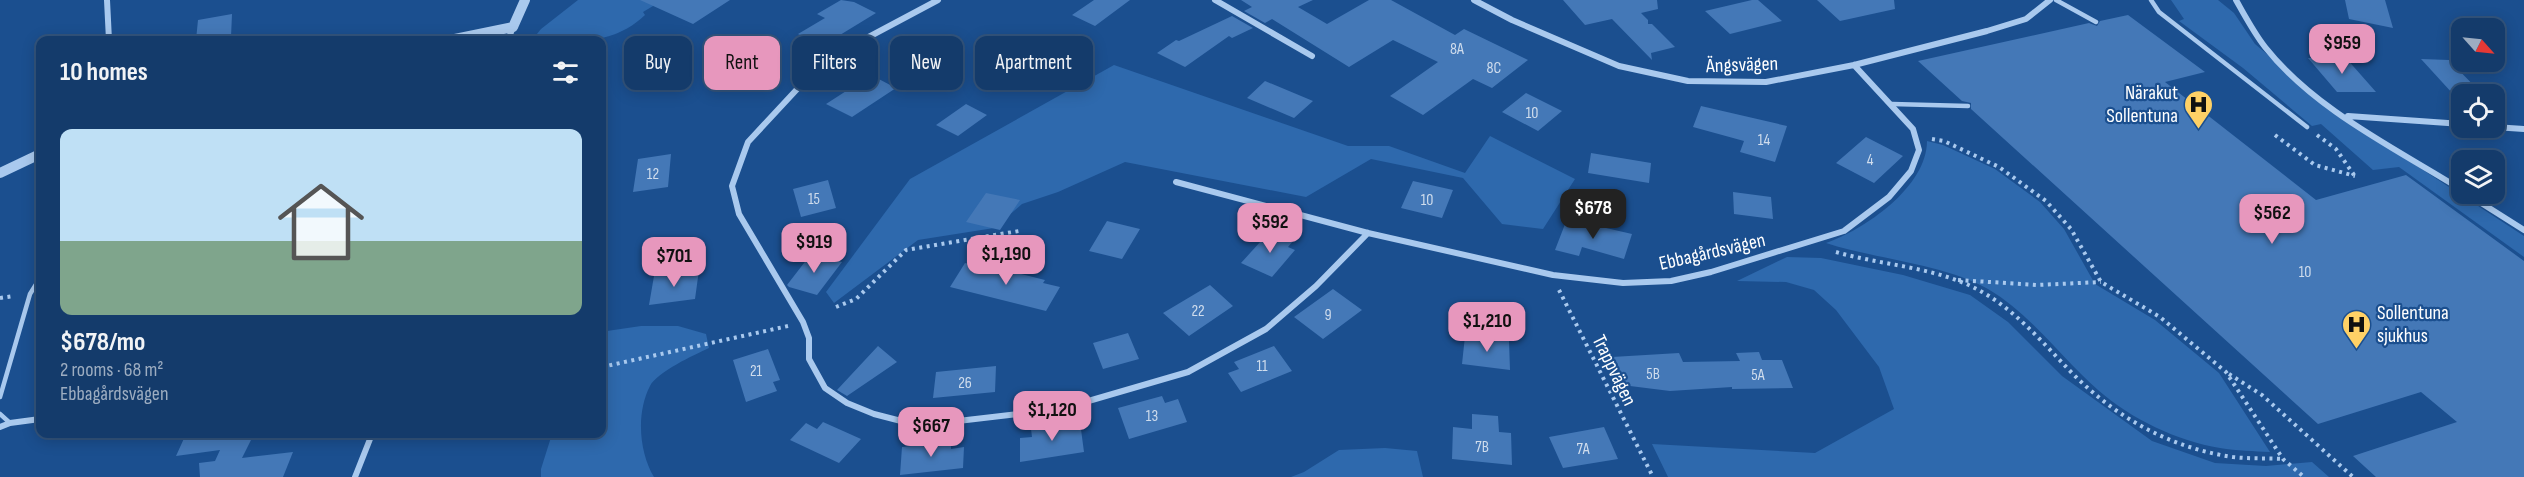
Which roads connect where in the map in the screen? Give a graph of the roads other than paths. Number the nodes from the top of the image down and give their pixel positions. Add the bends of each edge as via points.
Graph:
1 (107, 0) edge
2 (525, 0) edge
3 (938, 0) edge
4 (1215, 0) edge
5 (1474, 0) edge
6 (2050, 0) edge
7 (2056, 0) edge
8 (2151, 0) edge
9 (2236, 0) edge
10 (2097, 22) dead end
11 (513, 27) junction
12 (109, 36) edge
13 (469, 36) edge
14 (510, 36) edge
15 (1312, 56) dead end
16 (1854, 65) junction
17 (1892, 104) junction
18 (1968, 106) dead end
19 (2346, 116) junction
20 (2451, 123) edge
21 (2307, 127) road end
22 (2505, 128) edge
23 (2524, 129) edge
24 (36, 156) edge
25 (0, 172) edge
26 (1176, 182) dead end
27 (2451, 183) edge
28 (2483, 204) edge
29 (2524, 230) edge
30 (1368, 233) junction
31 (36, 284) edge
32 (0, 397) edge
33 (0, 414) edge
34 (36, 420) edge
35 (10, 423) junction
36 (0, 427) edge
37 (370, 438) edge
38 (355, 477) edge

1 - 12 street
2 - 11 street
3 - 30 street via 863,40 800,86 748,142 732,186 739,214 803,322 810,338 809,358 825,388 847,403 905,422 940,423 1061,409 1188,372 1266,329
4 - 15 street
5 - 16 street, Ängsvägen via 1619,66 1688,81 1766,82
6 - 16 street, Ängsvägen via 2026,19
7 - 10 lane
8 - 21 lane via 2159,12
9 - 19 street via 2270,53
11 - 13 street
11 - 14 street
16 - 17 street
17 - 18 lane
17 - 30 street, Ebbagårdsvägen via 1913,129 1920,150 1911,171 1889,197 1844,231 1671,281 1623,283 1553,275
19 - 20 street
19 - 27 street
22 - 23 street
24 - 25 street
26 - 30 street, Ebbagårdsvägen
28 - 29 street
31 - 32 lane
33 - 35 lane
34 - 35 street
35 - 36 street
37 - 38 street

